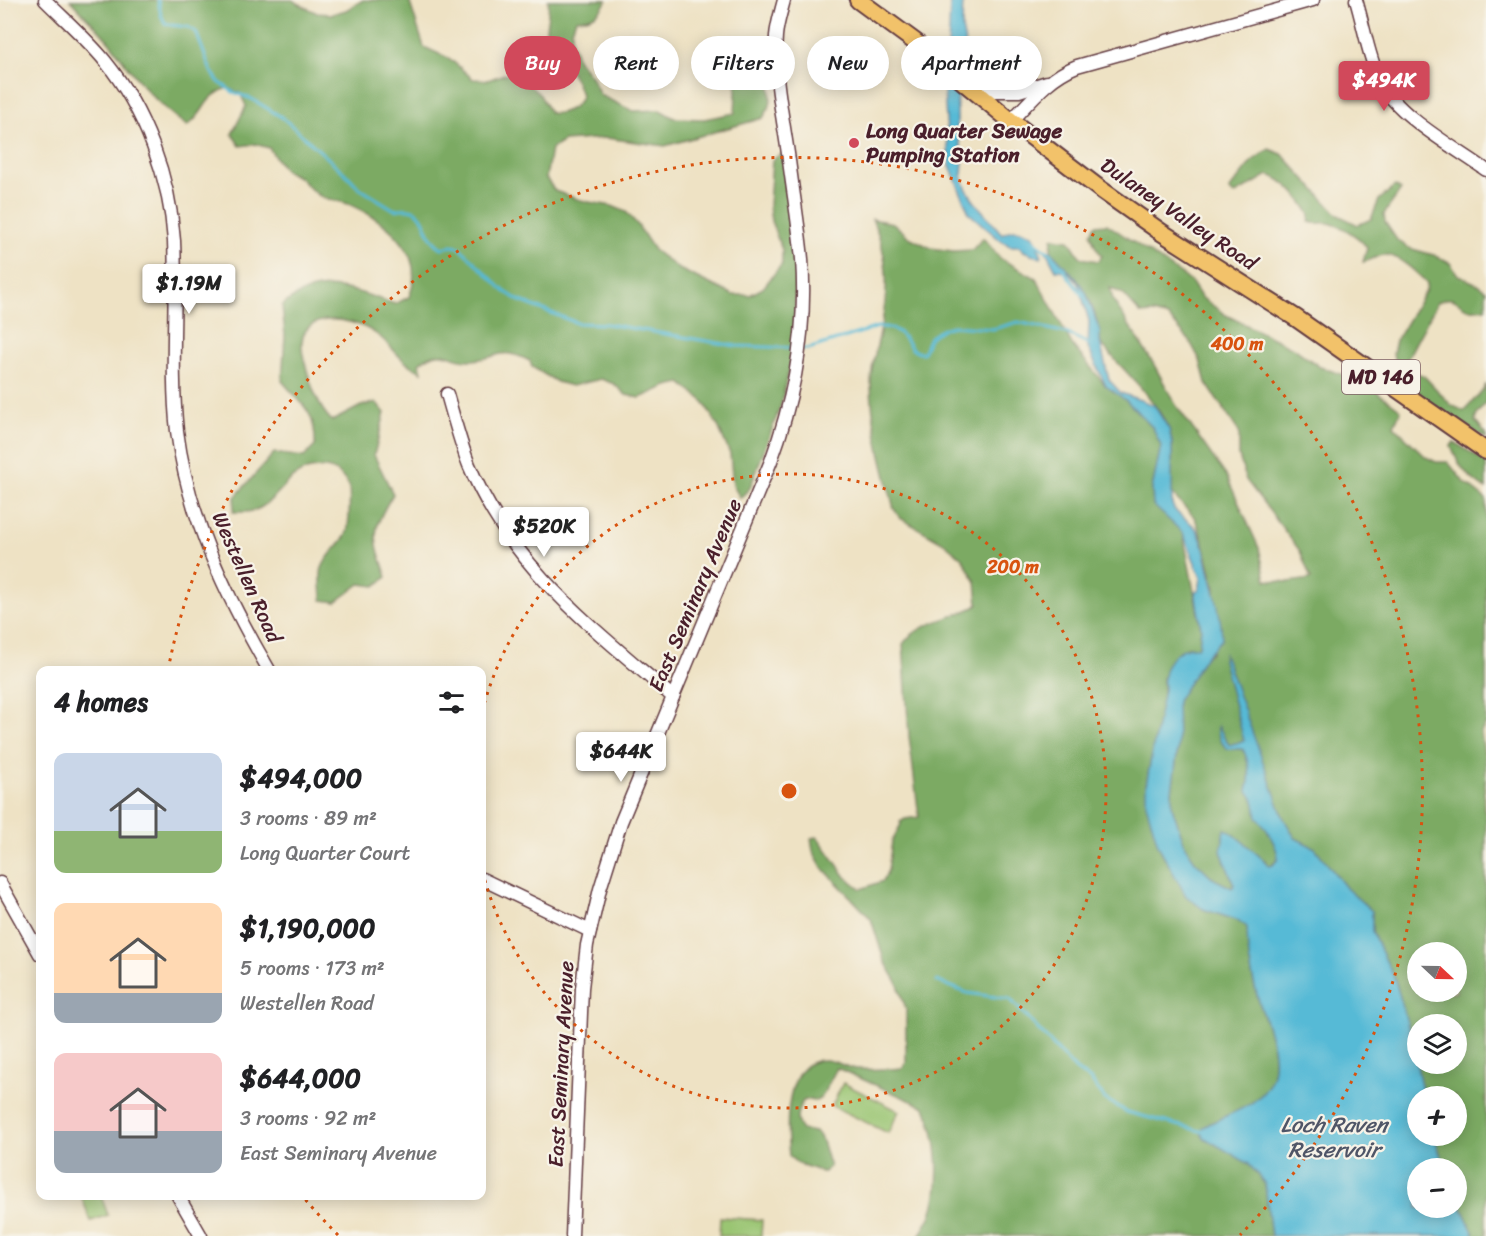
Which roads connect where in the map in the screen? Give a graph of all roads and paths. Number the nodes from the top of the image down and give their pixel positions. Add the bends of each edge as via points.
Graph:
1 (45, 0) edge
2 (784, 0) edge
3 (858, 0) edge
4 (1313, 0) edge
5 (1356, 0) edge
6 (1053, 79) junction
7 (975, 91) junction
8 (1011, 121) junction
9 (1486, 170) edge
10 (447, 394) dead end
11 (1486, 451) edge
12 (267, 666) edge
13 (673, 697) junction
14 (486, 881) edge
15 (0, 882) edge
16 (590, 932) junction
17 (36, 947) edge
18 (180, 1200) edge
19 (201, 1236) edge
20 (572, 1236) edge

1 - 12 street, Westellen Road via 105,62 136,109 150,140 169,204 174,241 174,393 181,452 198,520 217,570
2 - 13 street, East Seminary Avenue via 776,35 777,67 802,260 799,355 774,453
3 - 7 main road, Dulaney Valley Road / MD 146
4 - 6 street via 1094,60
5 - 9 street via 1377,75 1389,95 1411,117
6 - 7 street via 1019,91
6 - 8 street
7 - 8 main road, Dulaney Valley Road / MD 146
8 - 11 main road, Dulaney Valley Road / MD 146 via 1135,214 1296,318
10 - 13 street via 468,463 505,532 528,563 559,598
13 - 16 street, East Seminary Avenue via 614,843
14 - 16 street
15 - 17 street
16 - 20 street, East Seminary Avenue via 581,1012
18 - 19 street

